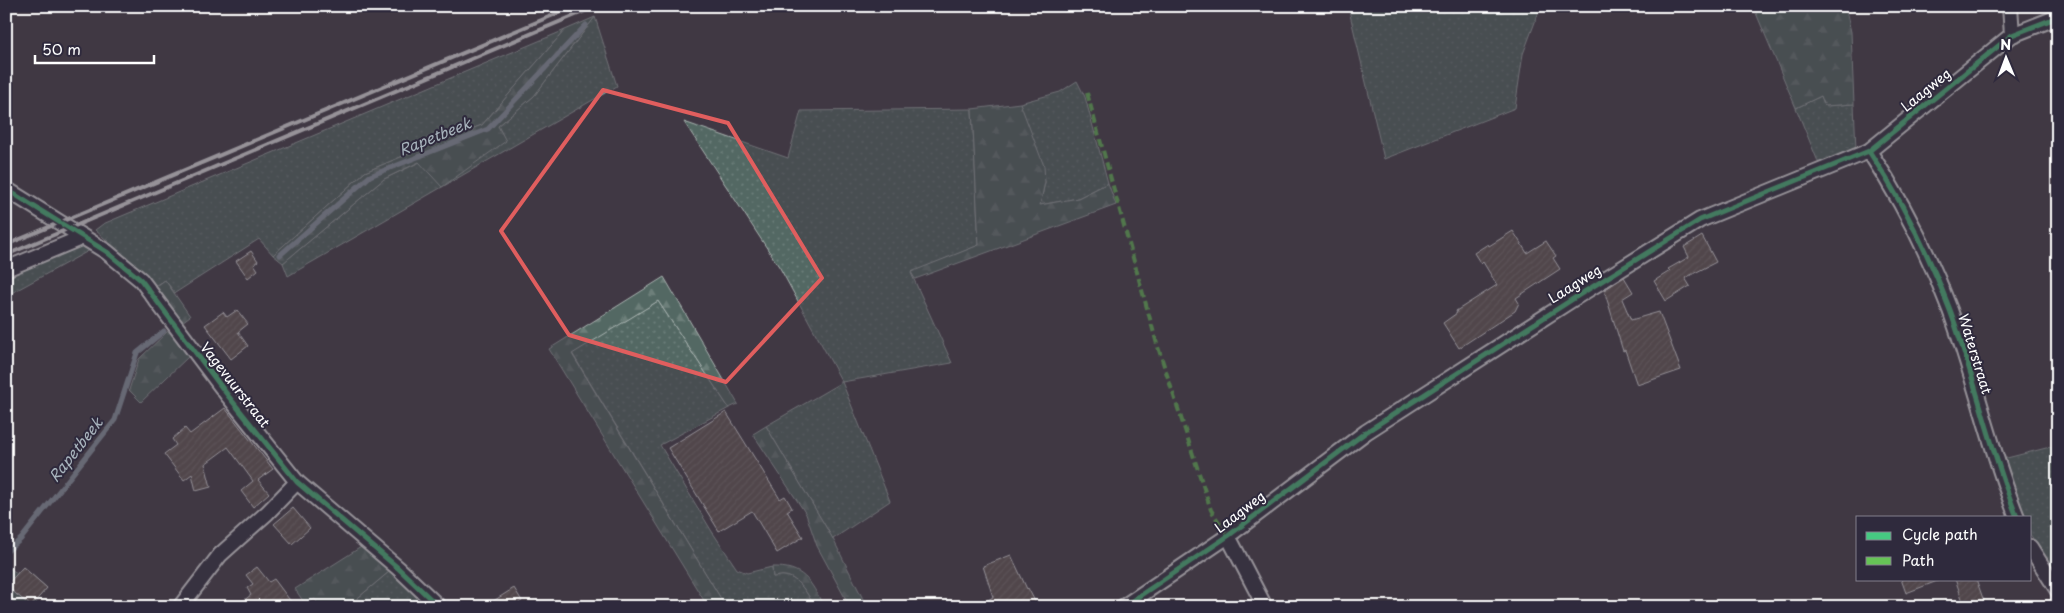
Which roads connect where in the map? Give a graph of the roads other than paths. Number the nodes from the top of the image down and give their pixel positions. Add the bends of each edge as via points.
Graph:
1 (2010, 6) edge
2 (2058, 18) edge
3 (2012, 35) junction
4 (1869, 151) junction
5 (6, 188) edge
6 (83, 237) junction
7 (6, 269) edge
8 (297, 482) junction
9 (2017, 516) edge
10 (1228, 536) junction
11 (2032, 550) edge
12 (2058, 591) edge
13 (180, 607) edge
14 (439, 607) edge
15 (1123, 607) edge
16 (1265, 607) edge

1 - 3 street
2 - 3 street, Laagweg
3 - 4 street, Laagweg
4 - 9 street, Waterstraat via 1895,191 1936,275
4 - 10 street, Laagweg via 1700,220 1366,432
5 - 6 street, Vagevuurstraat
6 - 7 street
6 - 8 street, Vagevuurstraat via 140,280
8 - 13 street via 220,555
8 - 14 street, Vagevuurstraat
10 - 15 street, Laagweg
10 - 16 street
11 - 12 street

